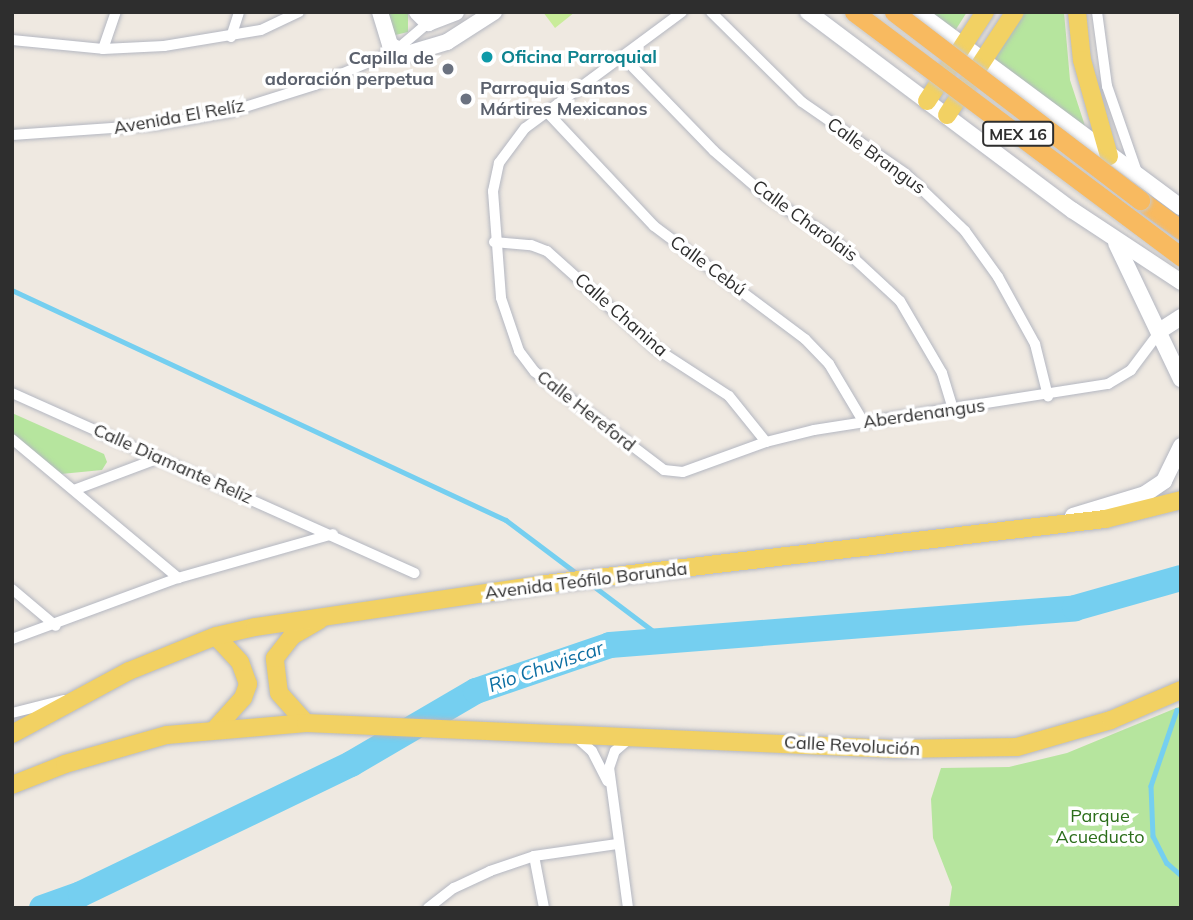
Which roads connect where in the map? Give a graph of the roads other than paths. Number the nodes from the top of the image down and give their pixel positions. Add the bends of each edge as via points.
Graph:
1 (116, 12) edge
2 (239, 12) edge
3 (299, 12) edge
4 (380, 12) edge
5 (456, 12) edge
6 (494, 12) edge
7 (682, 12) edge
8 (711, 12) edge
9 (808, 12) edge
10 (855, 12) edge
11 (894, 12) edge
12 (918, 12) edge
13 (985, 12) edge
14 (1015, 12) edge
15 (1077, 12) edge
16 (1097, 12) edge
17 (422, 18) edge
18 (231, 37) junction
19 (12, 40) edge
20 (962, 48) junction
21 (103, 49) junction
22 (395, 51) junction
23 (622, 56) junction
24 (981, 62) junction
25 (927, 101) junction
26 (547, 112) junction
27 (947, 115) junction
28 (12, 135) edge
29 (1109, 156) junction
30 (1139, 177) junction
31 (1181, 207) edge
32 (1181, 230) edge
33 (1115, 240) junction
34 (494, 242) junction
35 (1181, 257) edge
36 (1181, 282) edge
37 (1181, 317) edge
38 (1161, 330) junction
39 (1181, 379) edge
40 (12, 393) edge
41 (1048, 397) junction
42 (953, 410) junction
43 (863, 421) junction
44 (12, 439) edge
45 (766, 442) junction
46 (1181, 446) edge
47 (159, 458) junction
48 (668, 472) joint
49 (74, 490) junction
50 (1181, 500) edge
51 (1016, 528) junction
52 (333, 534) junction
53 (415, 573) dead end
54 (178, 578) junction
55 (12, 589) edge
56 (332, 614) junction
57 (56, 626) junction
58 (216, 636) junction
59 (12, 639) edge
60 (1181, 690) edge
61 (73, 697) junction
62 (12, 713) edge
63 (306, 723) junction
64 (215, 729) junction
65 (570, 732) junction
66 (12, 734) edge
67 (634, 735) junction
68 (12, 785) edge
69 (610, 787) junction
70 (617, 844) junction
71 (534, 856) junction
72 (428, 908) edge
73 (544, 908) edge
74 (628, 908) edge

1 - 21 street
2 - 18 street
3 - 18 street via 282,24
4 - 22 main road
5 - 17 main road
6 - 22 main road, Avenida El Relíz via 427,50
7 - 23 street, Calle Hereford
8 - 41 street, Calle Brangus via 802,102 906,174 965,231 998,277 1035,344
9 - 25 main road
10 - 35 highway, MEX 16, bridge
11 - 32 highway, MEX 16, bridge
12 - 20 main road
13 - 20 main road
14 - 24 main road
15 - 29 main road via 1084,69
16 - 30 street via 1107,86
17 - 22 street
18 - 21 street
19 - 21 street
20 - 24 main road
20 - 25 main road
22 - 28 street, Avenida El Relíz via 316,85 229,112 155,125
23 - 26 street, Calle Hereford
23 - 42 street, Calle Charolais via 714,151 765,195 833,239 900,301 942,373
24 - 27 main road
24 - 29 main road
25 - 27 main road
26 - 34 street, Calle Hereford via 525,128 499,163 493,191
26 - 43 street, Calle Cebú via 654,226 806,339 829,364
27 - 33 main road
29 - 30 main road
30 - 31 main road
33 - 36 main road
33 - 38 main road
34 - 45 street, Calle Chanina via 531,244 547,251 655,348 729,396
34 - 48 street, Calle Hereford via 506,320 519,351 535,372
37 - 38 main road
38 - 39 main road
38 - 41 street, Aberdenangus via 1120,379
40 - 47 street, Calle Diamante Reliz
41 - 42 street, Aberdenangus
42 - 43 street, Aberdenangus
43 - 45 street, Aberdenangus
44 - 49 street
45 - 48 street, Aberdenangus via 683,472
46 - 51 main road via 1164,481 1145,494 1110,508
47 - 49 street
47 - 52 street, Calle Diamante Reliz
49 - 54 street
50 - 51 main road, Avenida Teófilo Borunda via 1105,519
51 - 56 main road, Avenida Teófilo Borunda
52 - 53 street, Calle Diamante Reliz
52 - 54 street
54 - 57 street
55 - 57 street
56 - 58 main road, Avenida Teófilo Borunda
56 - 63 main road via 292,636 275,658 279,693
57 - 59 street
58 - 61 main road, Avenida Teófilo Borunda
58 - 64 main road via 240,662 248,684 243,698
60 - 67 main road, Calle Revolución via 1111,720 1017,747 894,749
61 - 62 street
61 - 66 main road, Avenida Teófilo Borunda
63 - 64 main road
63 - 65 main road, Calle Revolución
64 - 68 main road via 122,746
65 - 67 main road, Calle Revolución
65 - 69 street via 592,751
67 - 69 street via 612,757
69 - 70 street
70 - 71 street
70 - 74 street
71 - 72 street via 454,888
71 - 73 street

